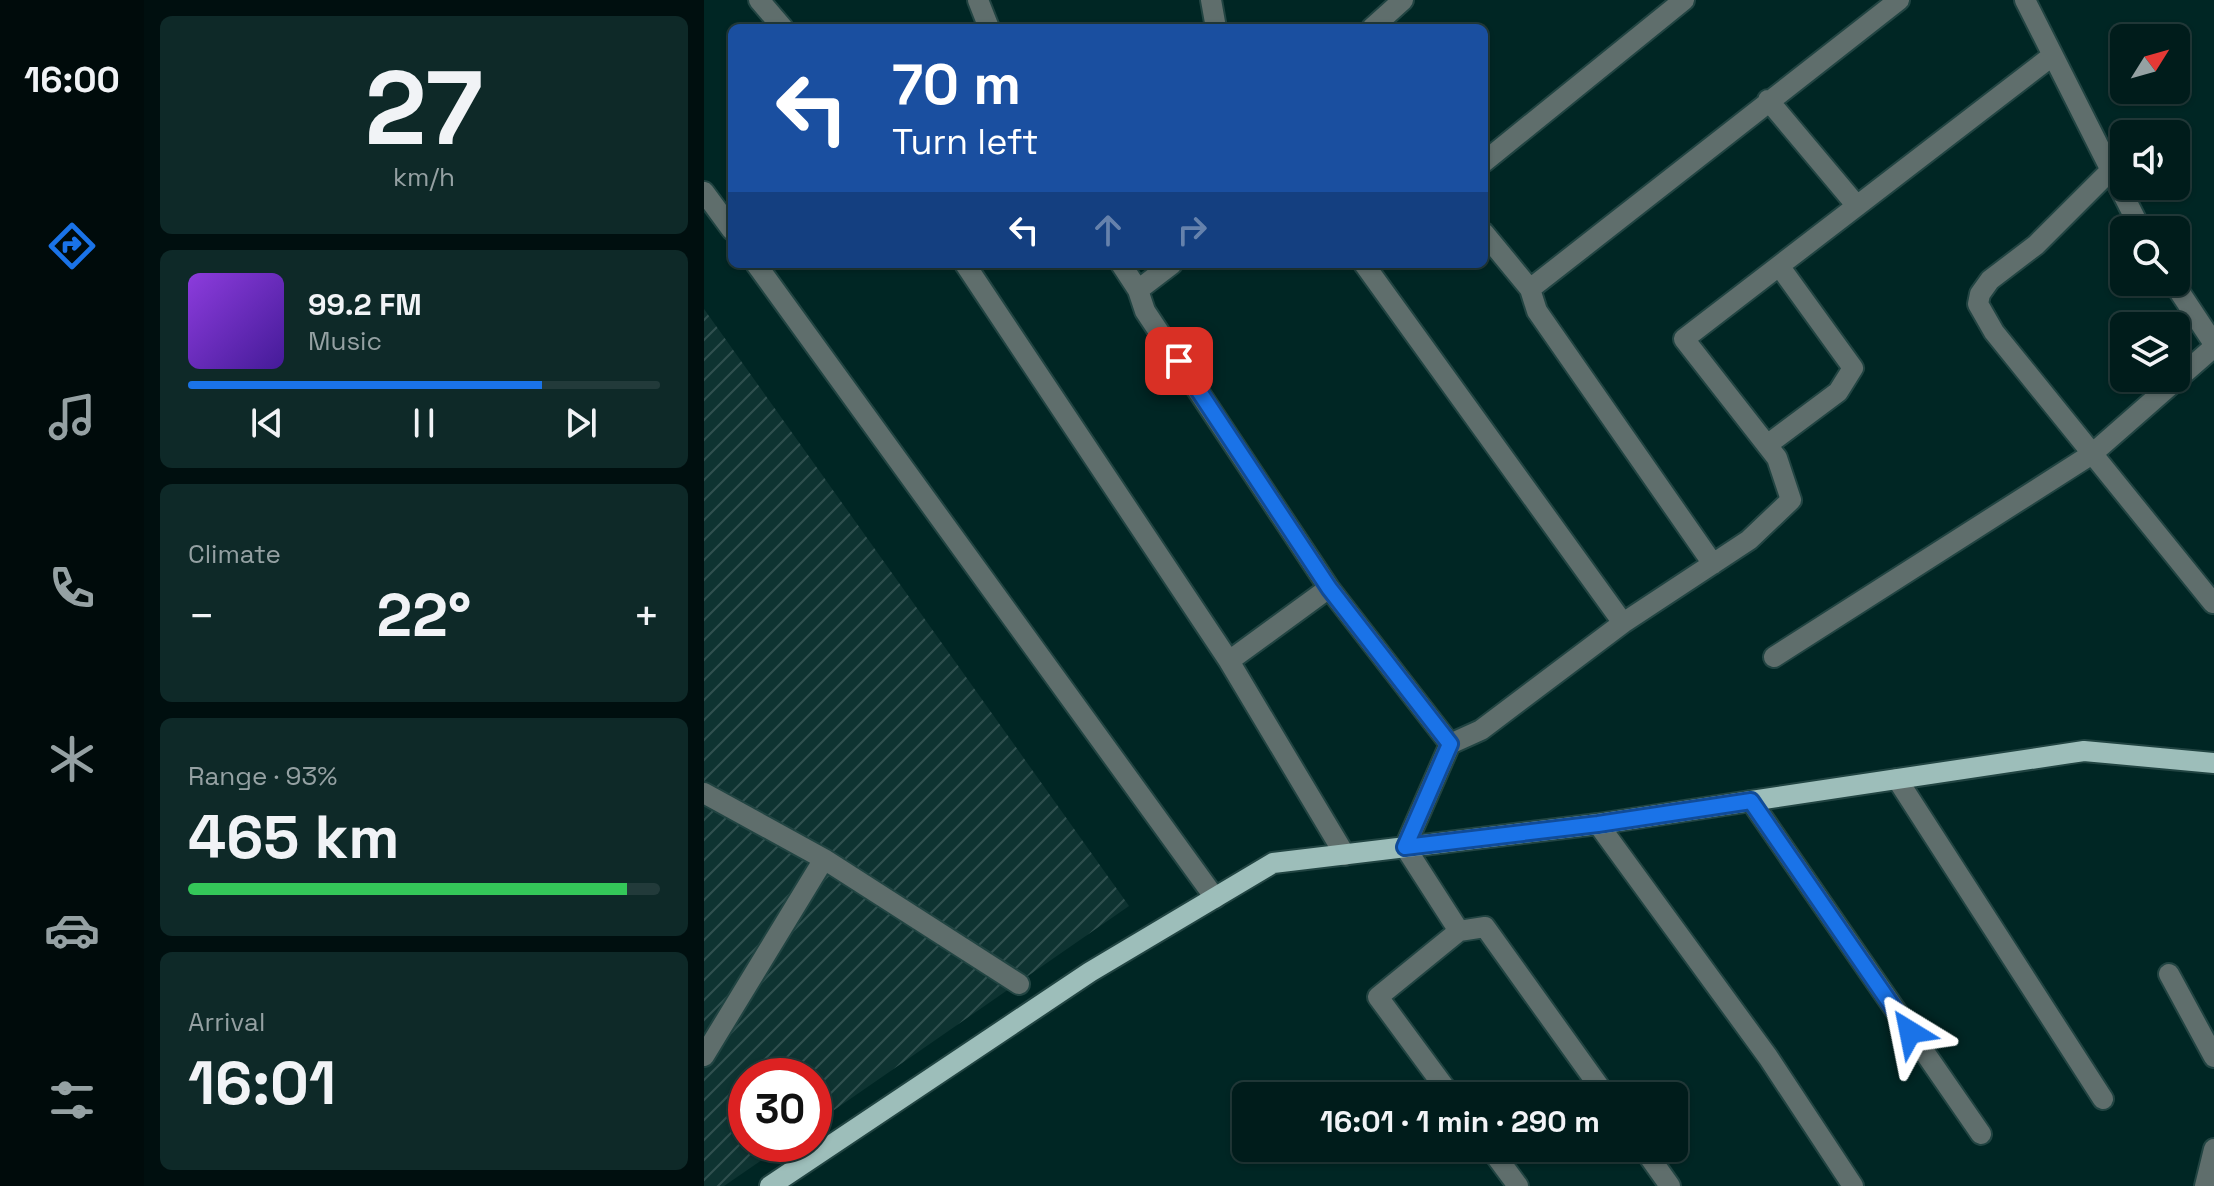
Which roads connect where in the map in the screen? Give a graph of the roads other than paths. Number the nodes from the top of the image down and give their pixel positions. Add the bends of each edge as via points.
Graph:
1 (759, 0) edge
2 (978, 0) edge
3 (1211, 0) edge
4 (1403, 0) edge
5 (1684, 0) edge
6 (1899, 0) edge
7 (2025, 0) edge
8 (780, 24) edge
9 (987, 24) edge
10 (1215, 24) edge
11 (1376, 24) edge
12 (2052, 56) junction
13 (1768, 100) junction
14 (1488, 159) edge
15 (2110, 171) joint
16 (704, 192) edge
17 (1857, 206) junction
18 (728, 225) edge
19 (1488, 238) edge
20 (1780, 267) junction
21 (759, 268) edge
22 (968, 268) edge
23 (1124, 268) edge
24 (1167, 268) edge
25 (1367, 268) edge
26 (1530, 289) junction
27 (1138, 290) junction
28 (2182, 296) edge
29 (2214, 345) edge
30 (1767, 445) junction
31 (2092, 454) junction
32 (1713, 564) junction
33 (1329, 588) junction
34 (2213, 603) edge
35 (1623, 623) junction
36 (1774, 657) dead end
37 (1229, 661) junction
38 (1450, 744) junction
39 (2214, 763) edge
40 (1897, 779) junction
41 (704, 793) edge
42 (1751, 801) junction
43 (1598, 824) junction
44 (1405, 847) junction
45 (1345, 855) junction
46 (824, 859) junction
47 (1215, 898) junction
48 (1459, 931) junction
49 (2169, 974) dead end
50 (1019, 984) dead end
51 (704, 1056) edge
52 (2214, 1057) edge
53 (1441, 1082) edge
54 (1596, 1082) edge
55 (2103, 1099) dead end
56 (1981, 1134) dead end
57 (2214, 1149) edge
58 (1500, 1162) edge
59 (1653, 1162) edge
60 (770, 1186) edge
61 (1518, 1186) edge
62 (1670, 1186) edge
63 (1853, 1186) edge
64 (2205, 1186) edge

1 - 8 street
2 - 9 street
3 - 10 street
4 - 11 street
5 - 14 street
6 - 13 street
7 - 12 street
12 - 15 street
12 - 17 street
13 - 17 street
13 - 26 street
15 - 31 street via 2036,245 1990,280 1978,304 1994,332
16 - 18 street
17 - 20 street
19 - 26 street
20 - 30 street via 1853,368 1838,392
20 - 30 street via 1684,339
21 - 47 street
22 - 37 street
23 - 27 street
24 - 27 street
25 - 35 street
26 - 32 street via 1537,311
27 - 33 street via 1145,311
28 - 29 street
29 - 31 street
30 - 32 street via 1791,500 1749,540
31 - 34 street
31 - 36 street
32 - 35 street
33 - 37 street
33 - 38 street
35 - 38 street via 1481,730
37 - 45 street
38 - 44 street
39 - 40 main road via 2084,751
40 - 42 main road
40 - 55 street
41 - 46 street
42 - 43 main road
42 - 56 street
43 - 44 main road
43 - 63 street via 1768,1057
44 - 45 main road
44 - 48 street
45 - 47 main road via 1273,863
46 - 50 street
46 - 51 street
47 - 60 main road via 1090,972
48 - 53 street via 1378,997
48 - 54 street via 1485,927
49 - 52 street
57 - 64 street
58 - 61 street
59 - 62 street

